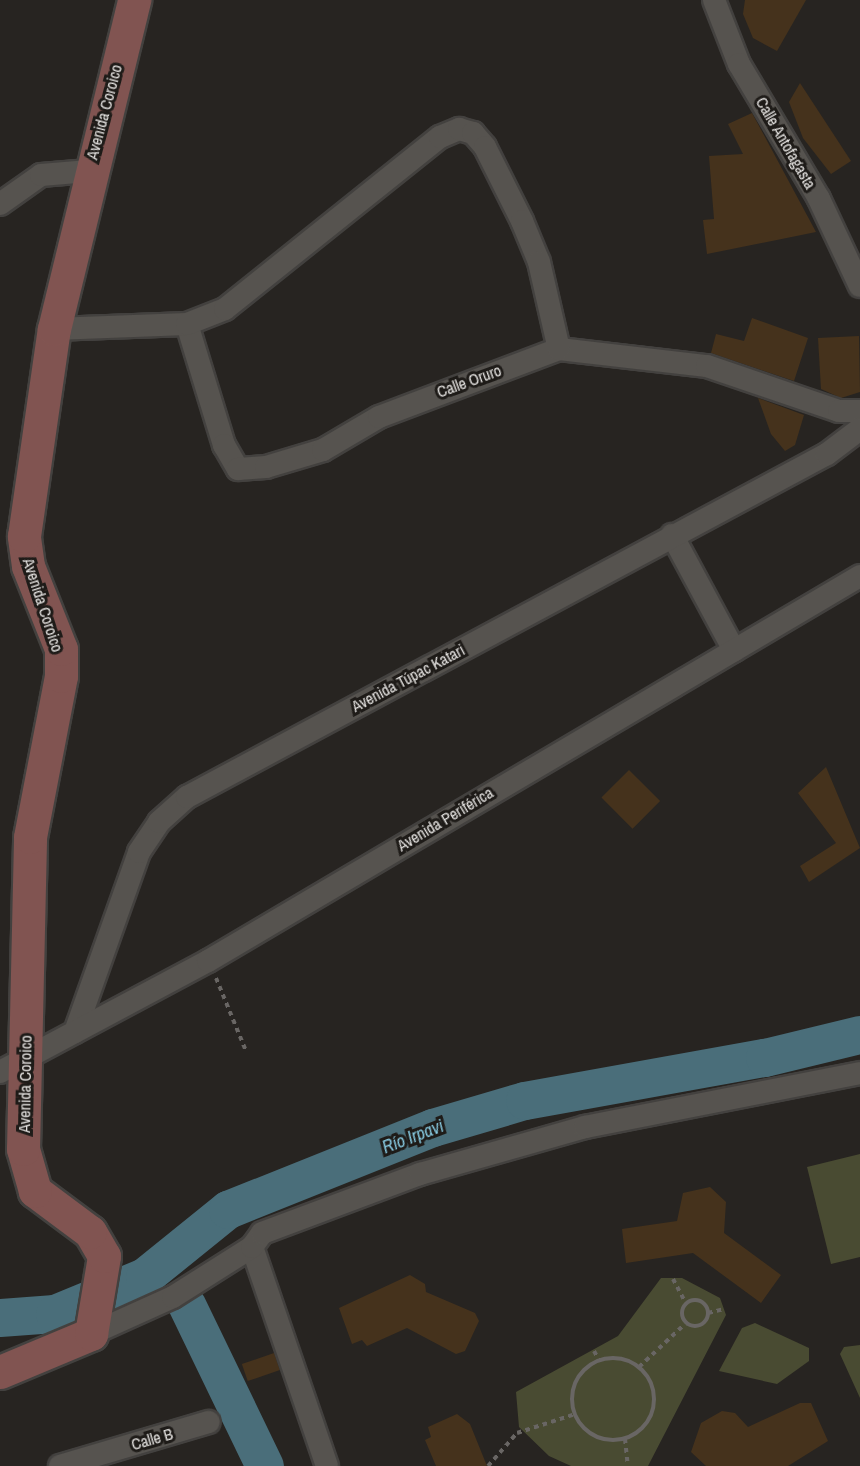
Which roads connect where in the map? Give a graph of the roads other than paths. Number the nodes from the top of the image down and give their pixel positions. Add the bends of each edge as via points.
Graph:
1 (134, 0) edge
2 (714, 0) edge
3 (89, 171) junction
4 (0, 204) edge
5 (860, 286) edge
6 (187, 324) junction
7 (54, 329) junction
8 (559, 349) junction
9 (860, 411) edge
10 (860, 429) edge
11 (672, 535) junction
12 (860, 576) edge
13 (734, 650) junction
14 (75, 1032) junction
15 (13, 1063) edge
16 (860, 1073) edge
17 (252, 1247) junction
18 (93, 1326) junction
19 (0, 1372) edge
20 (209, 1422) dead end
21 (60, 1466) edge
22 (327, 1466) edge

1 - 3 main road, Avenida Coroico
2 - 5 street, Calle Antofagasta via 740,64 819,199
3 - 4 street via 41,175
3 - 7 main road, Avenida Coroico
6 - 7 street
6 - 8 street, Calle Oruro via 230,461 251,471 323,450 379,417
6 - 8 street via 225,309 440,136 459,129 474,133 484,147 522,221 539,262
7 - 15 main road, Avenida Coroico via 24,536 28,566 61,648 61,676 30,837
8 - 9 street, Calle Oruro via 707,366 838,411
10 - 11 street, Avenida Túpac Katari via 828,454
11 - 13 street
11 - 14 street, Avenida Túpac Katari via 187,797 159,822 139,852
12 - 13 street, Avenida Periférica
13 - 14 street, Avenida Periférica via 208,961
14 - 15 street, Avenida Periférica
15 - 18 main road, Avenida Coroico via 29,1178 43,1202 90,1232 104,1256
16 - 17 street via 563,1133 420,1174 262,1233
17 - 18 street via 139,1317
17 - 22 street
18 - 19 main road
20 - 21 street, Calle B

